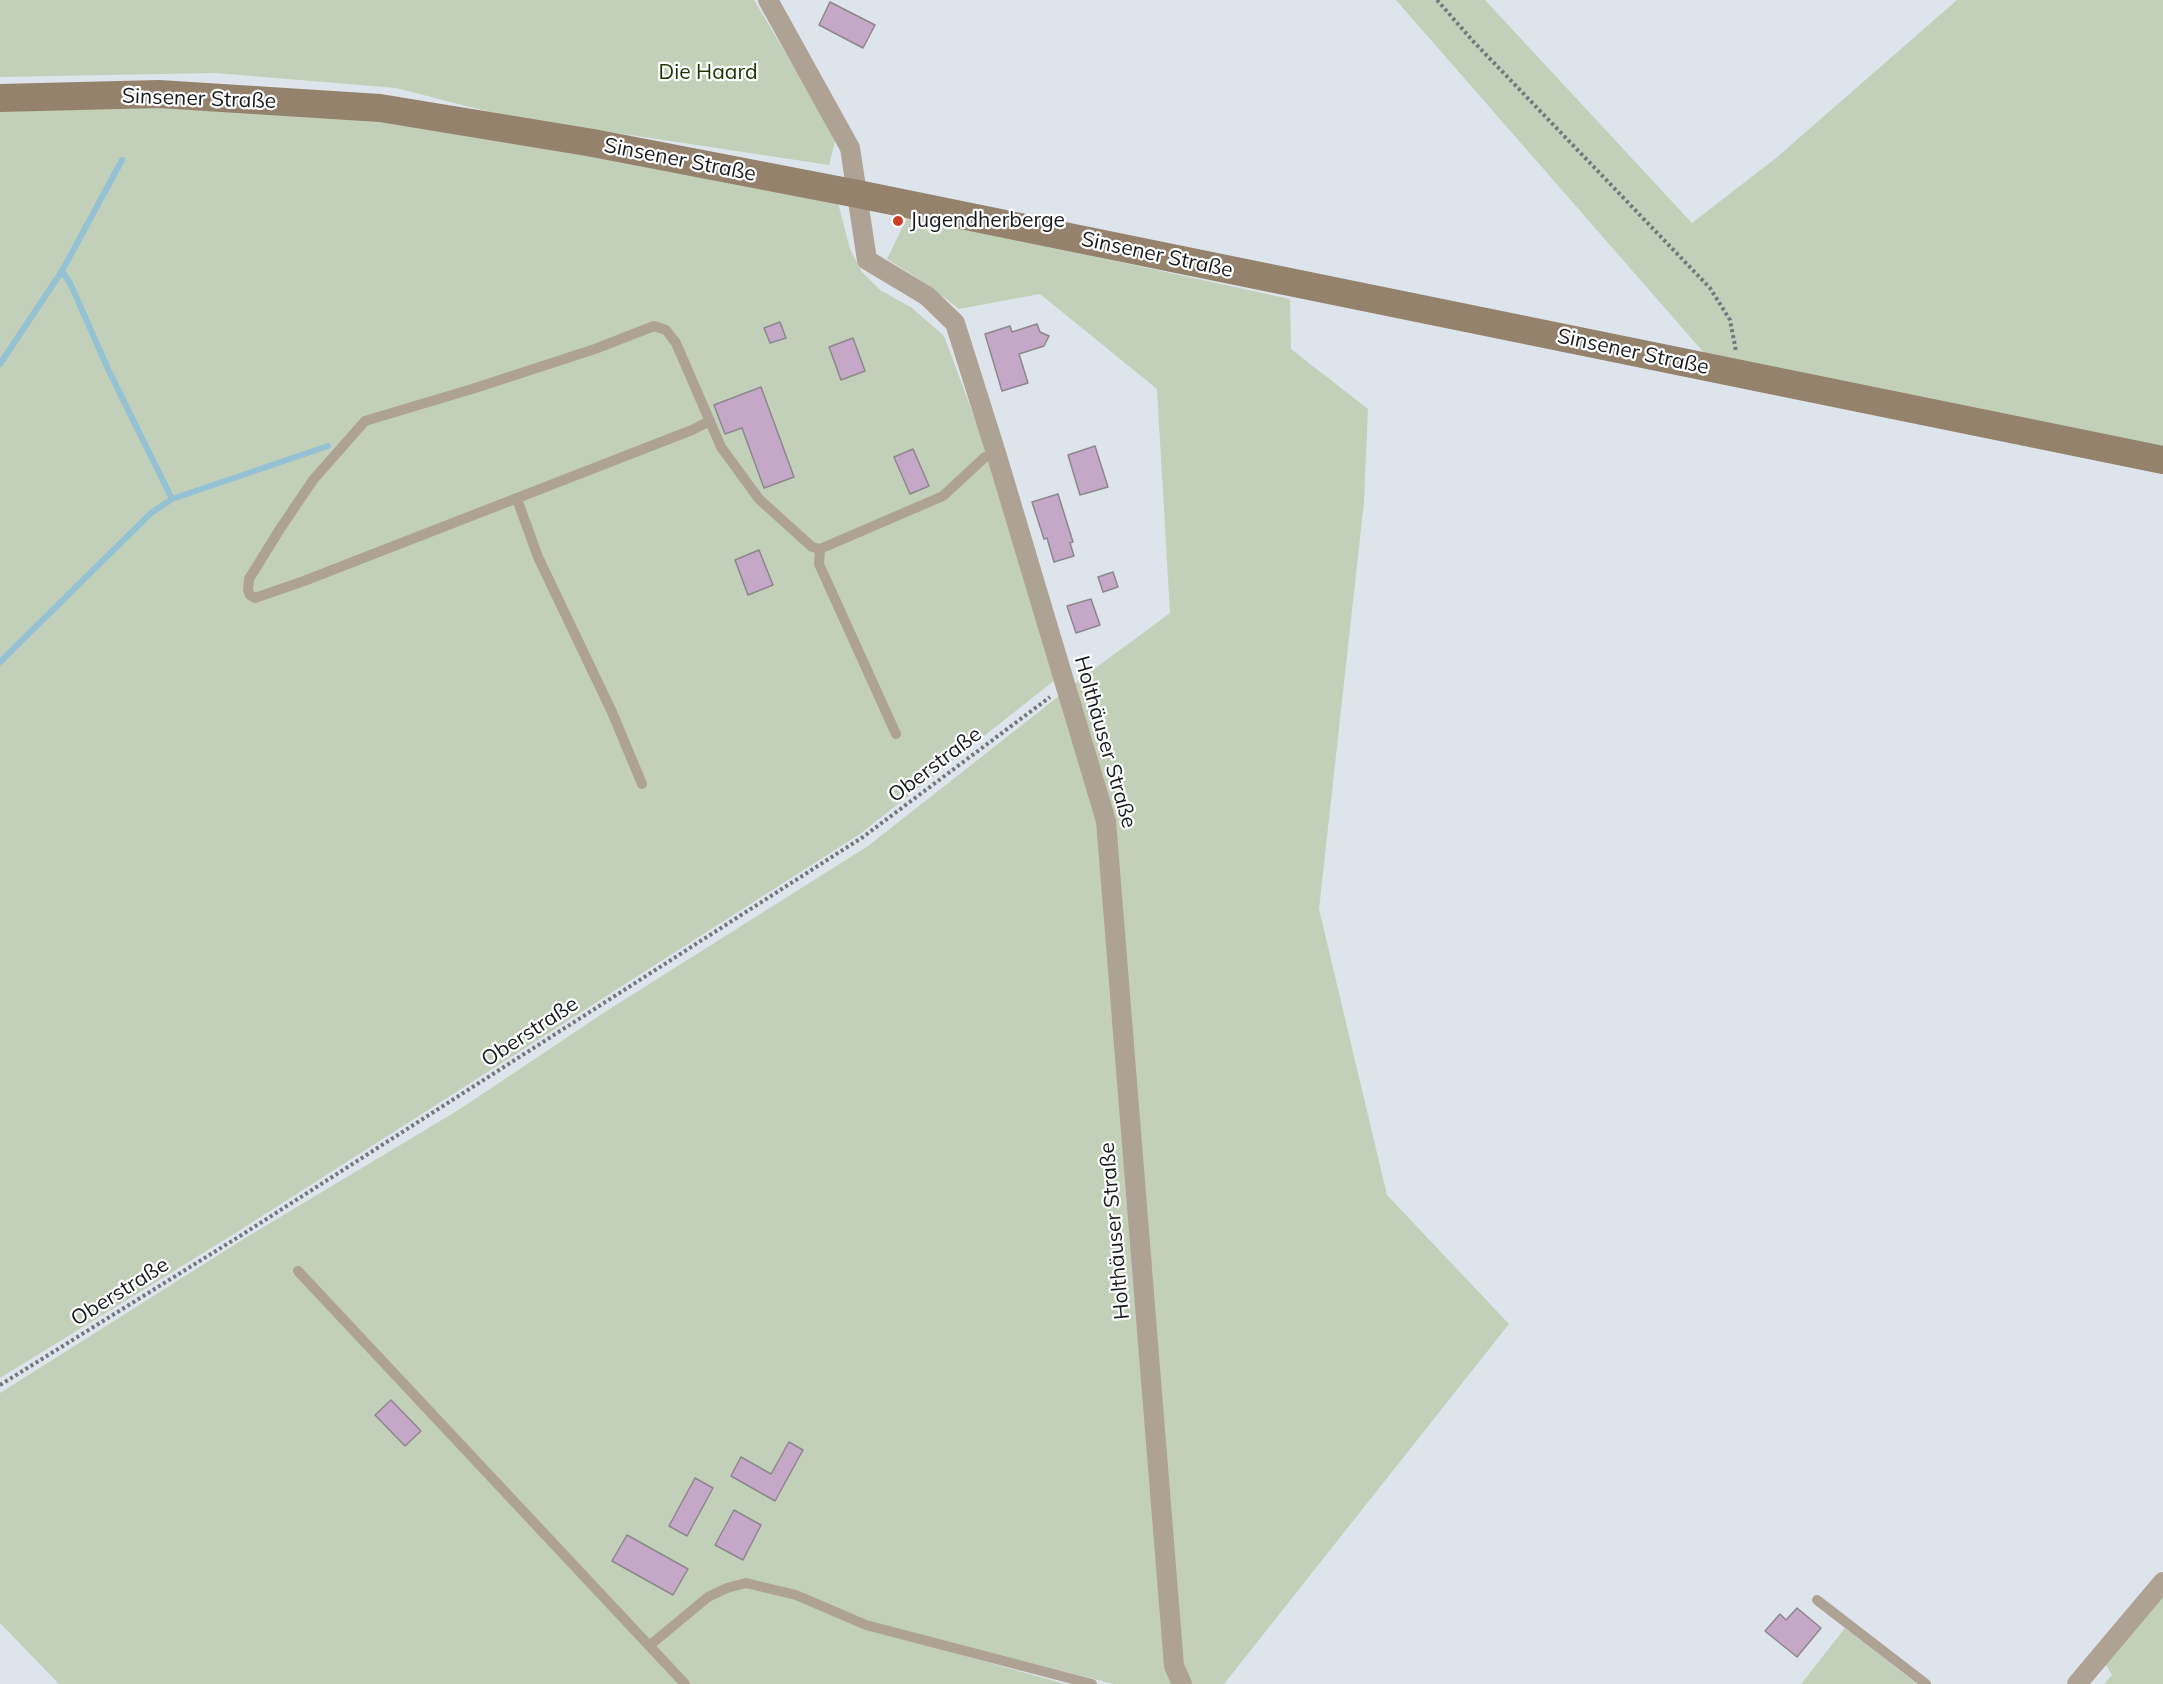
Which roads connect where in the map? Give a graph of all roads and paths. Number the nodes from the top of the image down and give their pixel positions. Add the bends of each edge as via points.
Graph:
1 (768, 0) edge
2 (1437, 0) edge
3 (0, 98) edge
4 (858, 194) junction
5 (1733, 372) junction
6 (710, 421) junction
7 (996, 453) junction
8 (2163, 460) edge
9 (517, 499) junction
10 (820, 549) junction
11 (1064, 686) junction
12 (896, 734) dead end
13 (642, 784) dead end
14 (298, 1271) dead end
15 (0, 1385) edge
16 (2163, 1582) edge
17 (1816, 1600) dead end
18 (650, 1646) junction
19 (685, 1684) edge
20 (1092, 1684) edge
21 (1182, 1684) edge
22 (1926, 1684) edge
23 (2077, 1684) edge

1 - 4 street, Holthäuser Straße via 850,148
2 - 5 path via 1710,288 1730,320 1736,354
3 - 4 main road, Sinsener Straße via 159,94 380,108 593,143
4 - 5 main road, Sinsener Straße
4 - 7 street, Holthäuser Straße via 867,261 927,296 955,323
5 - 8 main road, Sinsener Straße
6 - 9 lane
6 - 9 lane via 676,343 666,330 654,326 595,349 365,422 313,480 249,579 248,590 255,598
6 - 10 lane via 721,447 759,499 812,547
7 - 10 lane via 985,457 943,496
7 - 11 street, Holthäuser Straße
9 - 13 lane via 538,557
10 - 12 lane via 819,564
11 - 15 path, Oberstraße via 863,837
11 - 21 street, Holthäuser Straße via 1106,821 1174,1666
14 - 18 lane
16 - 23 street
17 - 22 lane
18 - 19 lane
18 - 20 lane via 708,1597 746,1583 796,1595 866,1626

